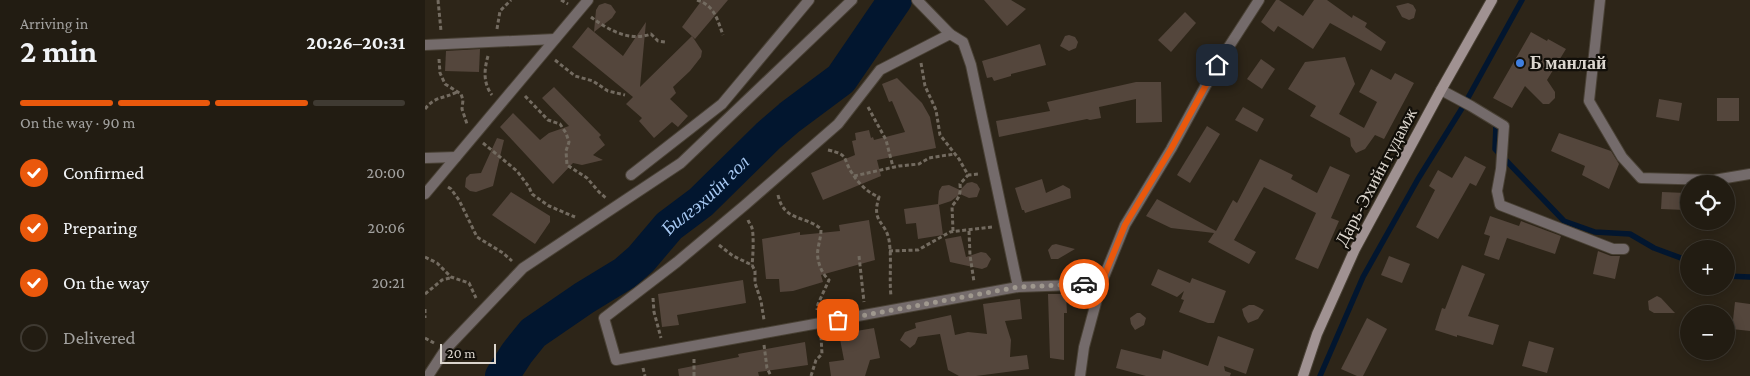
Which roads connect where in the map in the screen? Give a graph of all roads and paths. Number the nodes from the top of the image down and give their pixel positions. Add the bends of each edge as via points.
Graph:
1 (438, 0) edge
2 (511, 0) edge
3 (588, 0) edge
4 (697, 0) edge
5 (809, 0) edge
6 (851, 0) edge
7 (917, 0) edge
8 (1259, 0) edge
9 (1492, 0) edge
10 (1601, 0) edge
11 (579, 11) junction
12 (950, 34) junction
13 (723, 35) dead end
14 (555, 39) junction
15 (495, 42) junction
16 (665, 42) dead end
17 (430, 45) edge
18 (918, 50) junction
19 (544, 53) junction
20 (440, 63) dead end
21 (486, 85) dead end
22 (516, 86) junction
23 (1441, 90) junction
24 (457, 92) junction
25 (625, 95) dead end
26 (859, 97) junction
27 (425, 109) edge
28 (474, 136) junction
29 (818, 142) junction
30 (955, 154) junction
31 (456, 157) junction
32 (425, 158) edge
33 (893, 167) junction
34 (993, 170) junction
35 (1750, 174) edge
36 (631, 175) dead end
37 (968, 175) junction
38 (854, 176) junction
39 (436, 181) junction
40 (772, 182) junction
41 (425, 194) edge
42 (745, 205) junction
43 (617, 206) junction
44 (585, 226) junction
45 (1005, 226) junction
46 (953, 231) junction
47 (969, 231) junction
48 (707, 237) junction
49 (1624, 249) dead end
50 (889, 251) junction
51 (859, 256) dead end
52 (425, 257) edge
53 (752, 265) junction
54 (523, 268) junction
55 (451, 277) junction
56 (1101, 284) junction
57 (1018, 287) junction
58 (425, 294) edge
59 (973, 295) junction
60 (425, 309) edge
61 (896, 309) junction
62 (483, 310) junction
63 (866, 315) junction
64 (425, 318) edge
65 (655, 318) dead end
66 (819, 323) junction
67 (761, 334) junction
68 (663, 351) junction
69 (428, 376) edge
70 (771, 376) edge
71 (811, 376) edge
72 (1080, 376) edge
73 (1303, 376) edge

1 - 17 path via 442,29
2 - 15 path via 500,11
3 - 11 street
4 - 13 path via 714,9
5 - 36 street via 722,104
6 - 43 street via 681,163
7 - 12 street
8 - 56 street via 1217,65 1125,225
9 - 23 main road, Дарь-Эхийн гудамж
10 - 35 street via 1589,101 1622,157 1641,178 1714,180
11 - 14 street
11 - 16 path via 603,27 636,37 651,34
12 - 18 street
12 - 34 street via 963,42 971,65
14 - 15 street
14 - 19 street
15 - 17 street
15 - 21 path via 485,70
18 - 26 street via 880,70
18 - 30 path via 940,134
19 - 22 street
19 - 25 path via 575,76
20 - 24 path via 445,84
22 - 28 street
22 - 43 path via 548,120 560,124 566,133 569,142 567,165 587,178
23 - 49 street via 1503,126 1497,191 1500,206 1613,249
23 - 73 main road, Дарь-Эхийн гудамж via 1355,249 1317,334
24 - 27 path via 432,100
24 - 28 path via 461,94 466,123
26 - 29 street via 838,124
26 - 33 path via 886,140
28 - 31 street
28 - 44 path via 517,171 532,194 549,206 573,215
29 - 38 path via 846,159
29 - 40 street
30 - 33 path
30 - 37 path
31 - 32 street
31 - 39 street
33 - 38 path
34 - 37 path
34 - 45 street
37 - 46 path via 960,184 959,199 952,206
38 - 50 path via 869,194 879,197 875,209 887,236
39 - 41 street
39 - 54 path via 451,189 477,236
40 - 42 street
40 - 66 path via 780,205 791,216 821,229 817,250 819,265 829,280 818,304
42 - 48 street
42 - 53 path via 752,229
43 - 44 street
44 - 54 street
45 - 47 path
45 - 57 street
46 - 47 path
46 - 50 path via 918,250
47 - 59 path
48 - 53 path
48 - 68 street via 604,318 616,360
50 - 61 path via 892,302
51 - 63 path
52 - 55 path via 437,263
53 - 67 path via 765,317
54 - 62 street
55 - 58 path
55 - 62 path via 469,283
56 - 57 street
56 - 72 street via 1084,347
57 - 59 street
59 - 61 street
60 - 64 path
61 - 63 street
62 - 69 street via 445,350
63 - 66 street
65 - 68 path
66 - 67 street
66 - 71 path via 822,354 816,360
67 - 68 street
67 - 70 path

